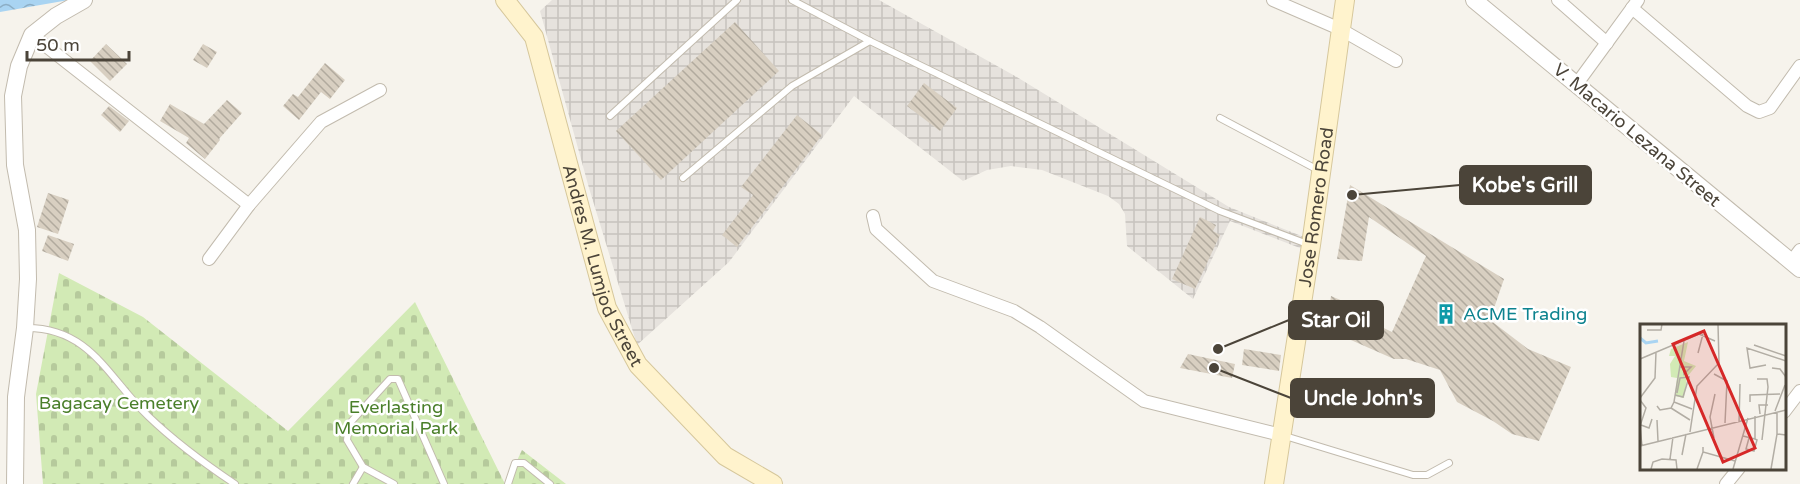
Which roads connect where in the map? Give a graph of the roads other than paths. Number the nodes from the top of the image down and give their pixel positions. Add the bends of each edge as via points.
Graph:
1 (84, 0) edge
2 (505, 0) edge
3 (737, 0) edge
4 (792, 0) edge
5 (1273, 0) edge
6 (1345, 0) edge
7 (1474, 0) edge
8 (1558, 0) edge
9 (1635, 4) edge
10 (1340, 29) junction
11 (32, 35) junction
12 (870, 41) junction
13 (1607, 43) junction
14 (1396, 61) dead end
15 (1800, 66) edge
16 (1576, 85) junction
17 (380, 90) dead end
18 (610, 116) dead end
19 (1220, 118) dead end
20 (1321, 171) junction
21 (683, 178) dead end
22 (249, 205) junction
23 (873, 216) dead end
24 (1311, 245) junction
25 (209, 259) dead end
26 (1797, 260) edge
27 (26, 328) junction
28 (1800, 391) edge
29 (1785, 411) edge
30 (1281, 435) junction
31 (1449, 463) dead end
32 (363, 467) junction
33 (1738, 469) edge
34 (15, 484) edge
35 (235, 484) edge
36 (353, 484) edge
37 (394, 484) edge
38 (444, 484) edge
39 (508, 484) edge
40 (550, 484) edge
41 (773, 484) edge
42 (1274, 484) edge
43 (1726, 484) edge

1 - 11 street
2 - 41 main road, Andres M. Lumjod Street via 534,37 607,308 638,365 725,456
3 - 18 lane
4 - 12 lane
5 - 10 street
6 - 10 main road, Jose Romero Road
7 - 16 street, V. Macario Lezana Street
8 - 13 street
9 - 13 street
9 - 15 street via 1747,106 1759,112 1770,108
10 - 14 street
10 - 20 main road, Jose Romero Road
11 - 22 street
11 - 27 street via 19,66 12,126 27,230
12 - 21 lane via 792,86
12 - 24 lane via 1220,211
13 - 16 street
16 - 26 street, V. Macario Lezana Street
17 - 22 street via 321,122
19 - 20 lane
20 - 24 main road, Jose Romero Road
22 - 25 street
23 - 30 street via 876,229 933,281 1014,311 1144,400
24 - 30 main road, Jose Romero Road
27 - 34 street via 16,397
27 - 35 lane via 43,328 88,349 148,416
28 - 29 street
30 - 31 lane via 1413,475 1427,476
30 - 42 main road, Jose Romero Road
32 - 36 lane
32 - 37 lane
32 - 38 lane via 347,440 349,424 390,379 398,379
33 - 43 street
39 - 40 lane via 515,462 524,464

